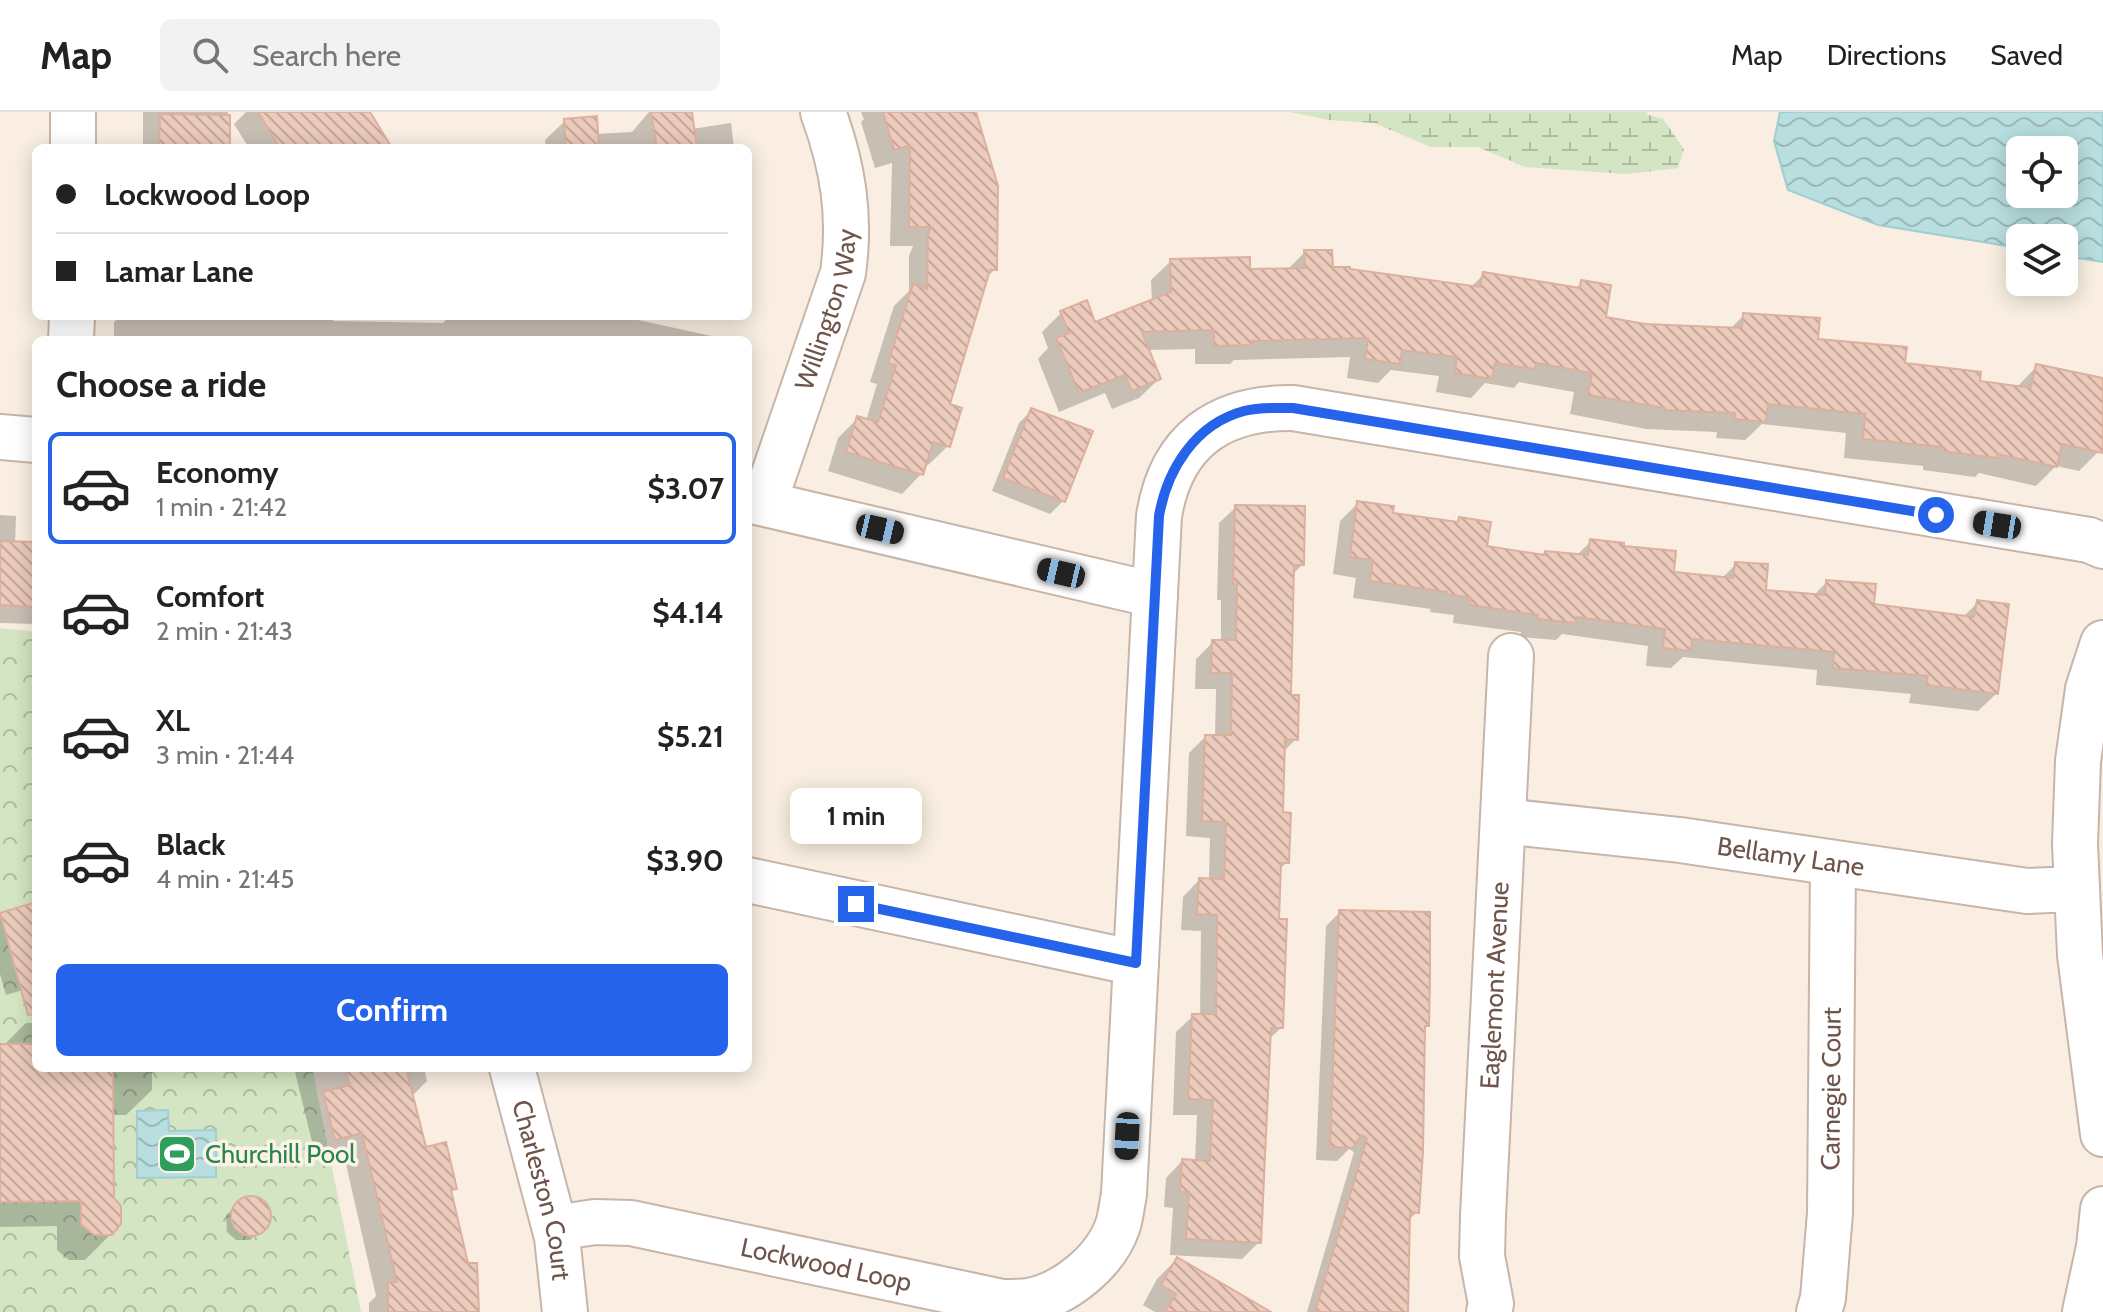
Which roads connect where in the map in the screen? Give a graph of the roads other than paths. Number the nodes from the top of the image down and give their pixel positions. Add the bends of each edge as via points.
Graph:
1 (73, 112) edge
2 (823, 112) edge
3 (73, 144) edge
4 (0, 437) edge
5 (32, 440) edge
6 (756, 501) edge
7 (2103, 546) edge
8 (1155, 595) junction
9 (2103, 643) edge
10 (1511, 656) dead end
11 (1503, 821) junction
12 (1833, 864) junction
13 (752, 881) edge
14 (2077, 889) junction
15 (1136, 963) junction
16 (513, 1072) edge
17 (2103, 1134) edge
18 (2103, 1209) edge
19 (555, 1228) junction
20 (1502, 1309) edge
21 (565, 1312) edge
22 (1819, 1312) edge
23 (2085, 1312) edge

1 - 3 street
2 - 6 street, Willington Way via 847,208 843,273
4 - 5 street
6 - 8 street
7 - 8 street, Lockwood Loop via 1293,408 1264,408 1215,425 1175,466 1163,490
8 - 15 street, Lockwood Loop
9 - 14 street via 2088,689 2078,761
10 - 11 street, Eaglemont Avenue
11 - 12 street, Bellamy Lane via 1680,840
11 - 20 street, Eaglemont Avenue via 1482,1243 1486,1288
12 - 14 street, Bellamy Lane via 2027,891
12 - 22 street, Carnegie Court via 1830,1213
13 - 15 street
14 - 17 street
15 - 19 street, Lockwood Loop via 1118,1227 1085,1272 1057,1291 1030,1301 1002,1302 631,1223
16 - 19 street, Charleston Court
18 - 23 street
19 - 21 street, Charleston Court

